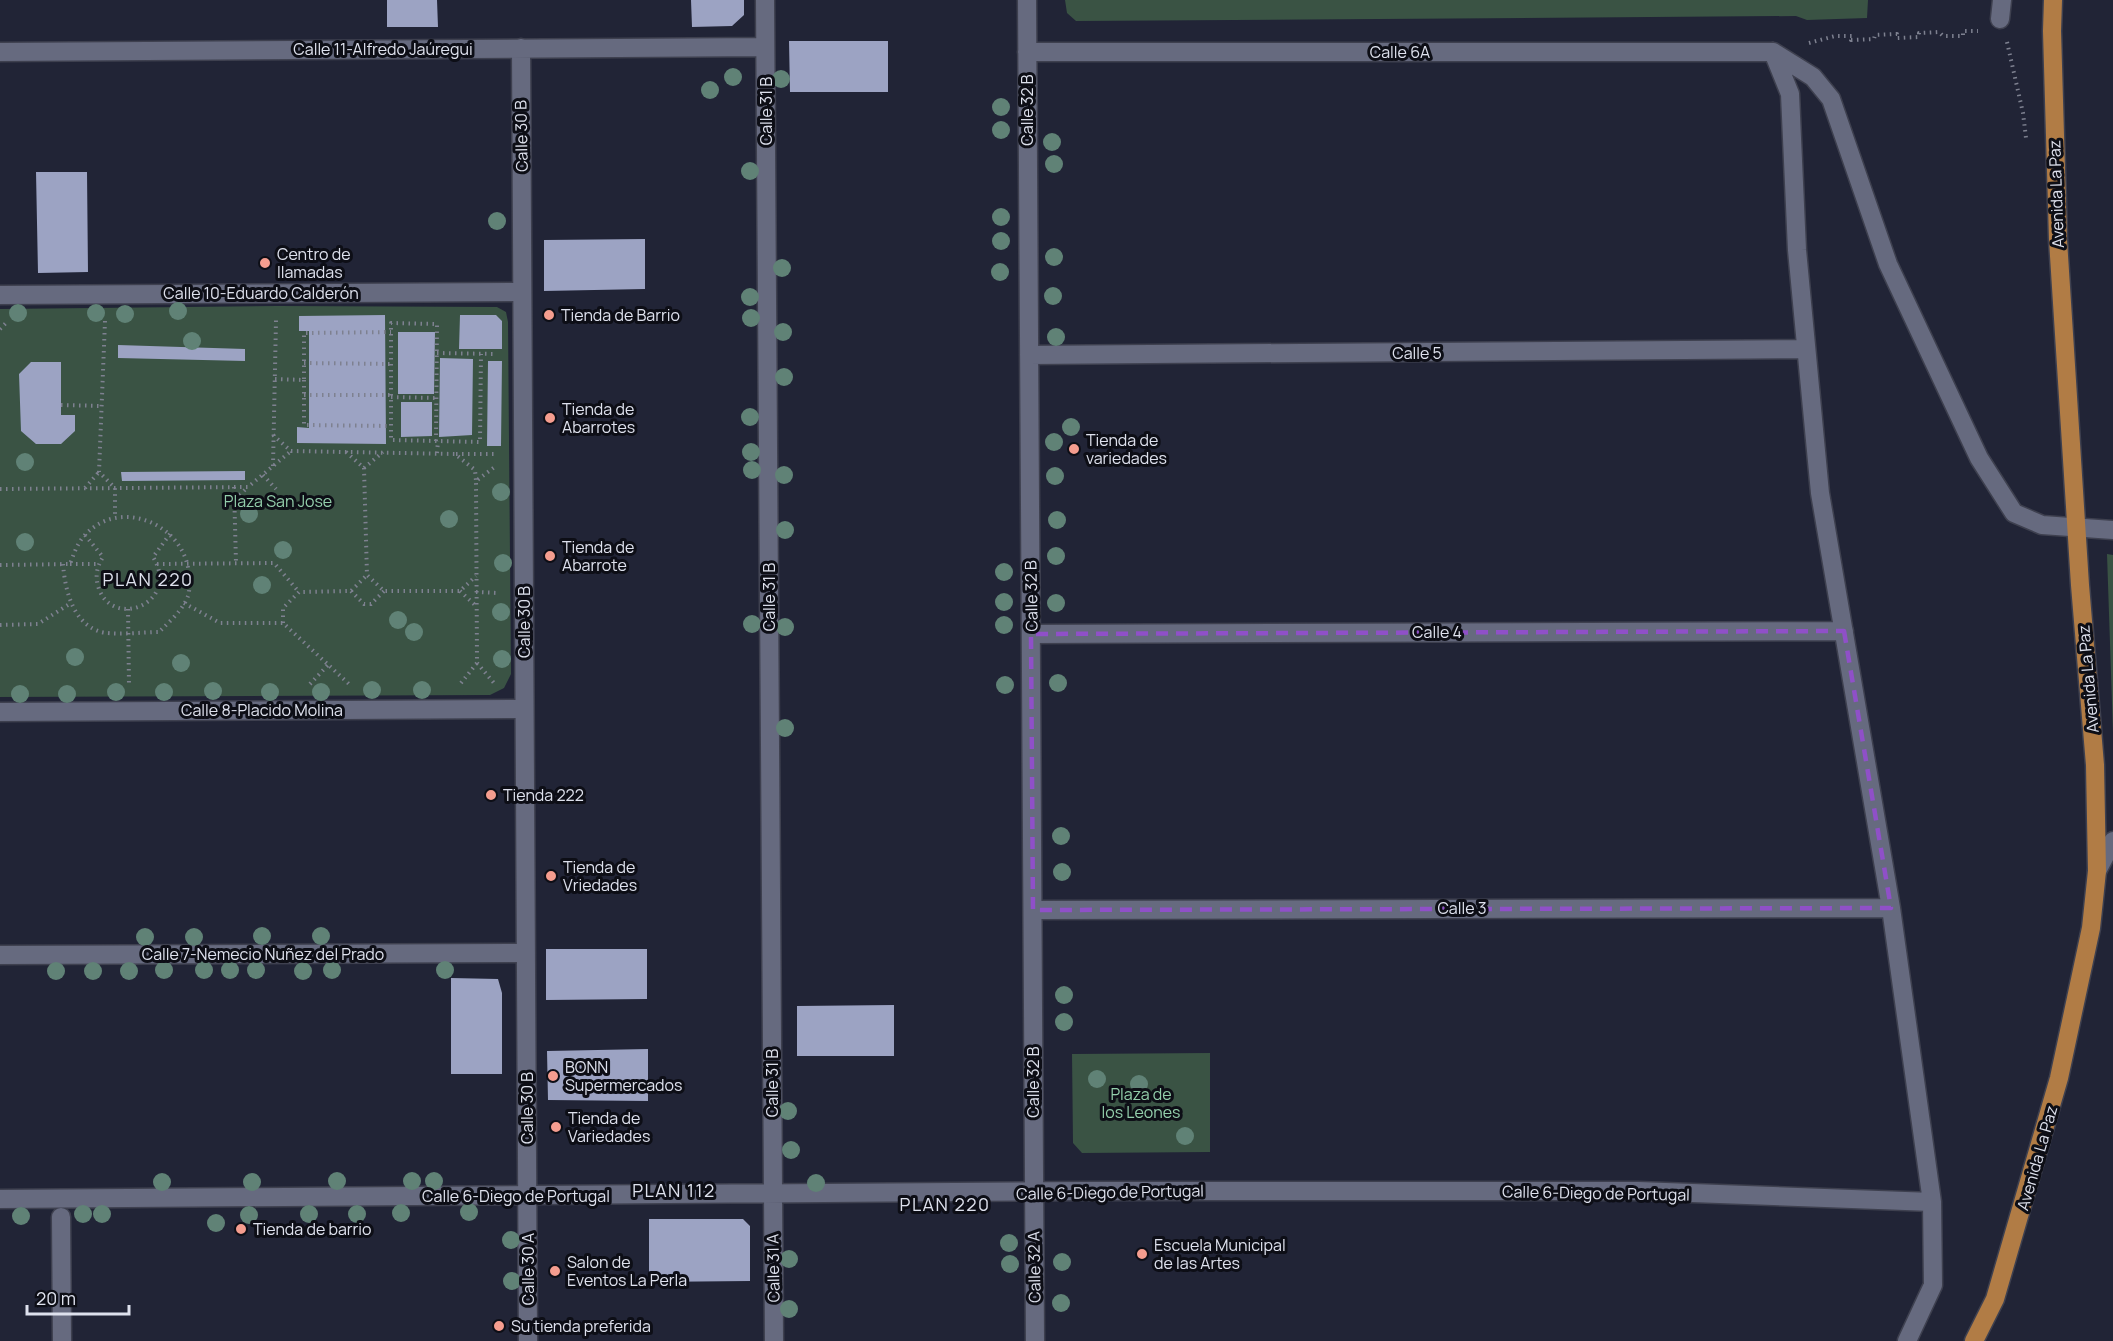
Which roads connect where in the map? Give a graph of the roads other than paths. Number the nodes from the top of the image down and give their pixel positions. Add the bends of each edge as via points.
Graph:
1 (765, 0) edge
2 (1027, 0) edge
3 (2002, 0) edge
4 (2054, 0) edge
5 (2003, 25) road end
6 (765, 47) junction
7 (521, 48) junction
8 (0, 52) edge
9 (1027, 52) junction
10 (1773, 52) junction
11 (522, 292) junction
12 (0, 295) edge
13 (1805, 349) junction
14 (1029, 355) junction
15 (2076, 529) junction
16 (2113, 530) edge
17 (1844, 631) junction
18 (1031, 634) junction
19 (524, 709) junction
20 (0, 712) edge
21 (2113, 841) edge
22 (2097, 871) junction
23 (1891, 908) junction
24 (1033, 910) junction
25 (526, 953) junction
26 (0, 955) edge
27 (1033, 1192) junction
28 (772, 1195) junction
29 (528, 1196) junction
30 (0, 1198) edge
31 (1932, 1202) junction
32 (61, 1217) dead end
33 (62, 1341) edge
34 (528, 1341) edge
35 (774, 1341) edge
36 (1035, 1341) edge
37 (1907, 1341) edge
38 (1974, 1341) edge

1 - 6 street, Calle 31 B
2 - 9 street, Calle 32 B
3 - 5 street
4 - 15 main road, Avenida La Paz via 2058,240
6 - 7 street, Calle 11-Alfredo Jaúregui
6 - 28 street, Calle 31 B
7 - 8 street, Calle 11-Alfredo Jaúregui
7 - 11 street, Calle 30 B
9 - 10 street, Calle 6A
9 - 14 street, Calle 32 B
10 - 13 street via 1790,94
10 - 15 street via 1813,76 1831,99 1888,264 1979,458 2014,513 2042,525
11 - 12 street, Calle 10-Eduardo Calderón
11 - 19 street, Calle 30 B
13 - 14 street, Calle 5
13 - 17 street via 1820,493
14 - 18 street, Calle 32 B
15 - 16 street
15 - 22 main road, Avenida La Paz via 2095,765
17 - 18 street, Calle 4
17 - 23 street
18 - 24 street, Calle 32 B
19 - 20 street, Calle 8-Placido Molina
19 - 25 street, Calle 30 B
21 - 22 street
22 - 38 main road, Avenida La Paz via 2091,928 2059,1078 1995,1299
23 - 24 street, Calle 3
23 - 31 street
24 - 27 street, Calle 32 B
25 - 26 street, Calle 7-Nemecio Nuñez del Prado
25 - 29 street, Calle 30 B
27 - 28 street, Calle 6-Diego de Portugal
27 - 31 street, Calle 6-Diego de Portugal via 1638,1191
27 - 36 street, Calle 32 A
28 - 29 street, Calle 6-Diego de Portugal
28 - 35 street, Calle 31 A
29 - 30 street, Calle 6-Diego de Portugal
29 - 34 street, Calle 30 A
31 - 37 street via 1933,1285
32 - 33 street

